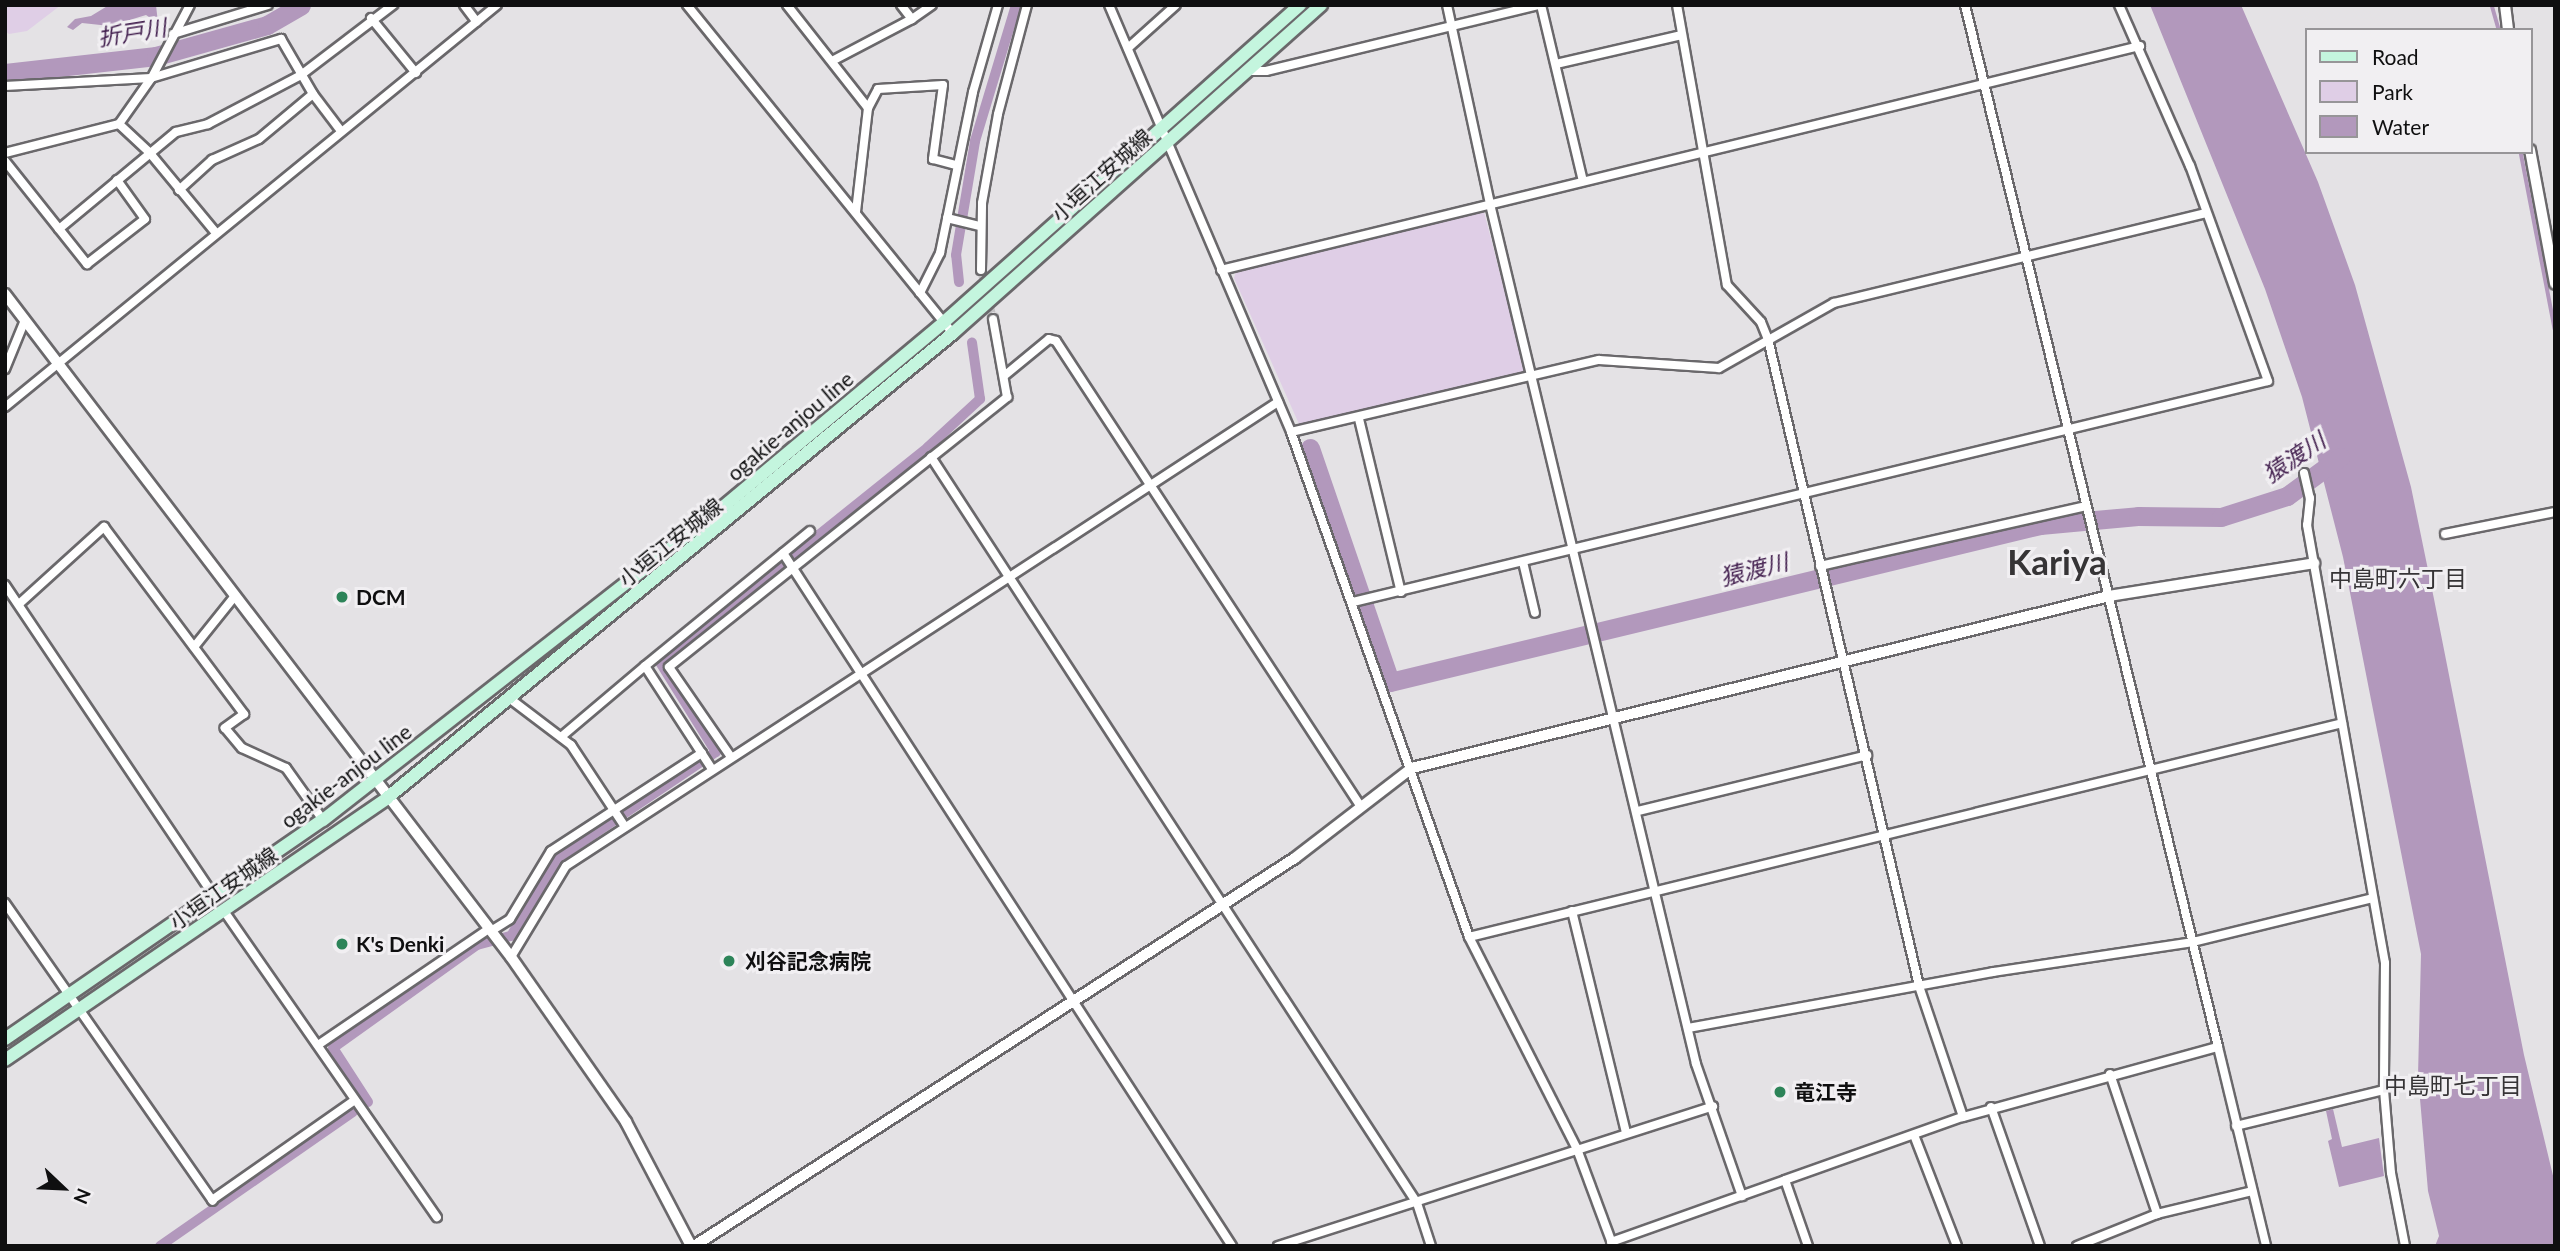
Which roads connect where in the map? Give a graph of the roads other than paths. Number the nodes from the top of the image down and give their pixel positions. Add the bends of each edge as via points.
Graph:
1 (190, 5) edge
2 (268, 5) edge
3 (393, 5) edge
4 (464, 5) edge
5 (497, 5) edge
6 (687, 5) edge
7 (787, 5) edge
8 (901, 5) edge
9 (932, 5) edge
10 (998, 5) edge
11 (1027, 5) edge
12 (1109, 5) edge
13 (1176, 5) edge
14 (1300, 5) edge
15 (1321, 5) edge
16 (1447, 5) edge
17 (1540, 5) edge
18 (1677, 5) edge
19 (1965, 5) edge
20 (2119, 5) edge
21 (2505, 5) edge
22 (371, 18) junction
23 (912, 19) junction
24 (477, 22) junction
25 (1452, 27) junction
26 (2508, 28) edge
27 (173, 34) junction
28 (1682, 35) junction
29 (2140, 46) junction
30 (1128, 48) junction
31 (832, 61) junction
32 (1556, 64) junction
33 (1247, 71) junction
34 (416, 73) junction
35 (301, 75) junction
36 (151, 78) junction
37 (5, 86) edge
38 (1984, 86) junction
39 (313, 94) junction
40 (868, 108) junction
41 (119, 124) junction
42 (1164, 127) junction
43 (341, 131) junction
44 (1169, 139) junction
45 (149, 152) junction
46 (5, 153) edge
47 (1704, 153) junction
48 (2531, 154) edge
49 (5, 161) edge
50 (956, 165) junction
51 (117, 180) junction
52 (1583, 181) junction
53 (179, 190) junction
54 (1490, 204) junction
55 (856, 212) junction
56 (2206, 213) junction
57 (950, 219) junction
58 (976, 225) junction
59 (59, 229) junction
60 (216, 233) junction
61 (2025, 258) junction
62 (981, 270) tunnel mouth
63 (1221, 270) junction
64 (2555, 284) edge
65 (920, 293) junction
66 (5, 294) edge
67 (993, 319) tunnel mouth
68 (25, 320) junction
69 (944, 322) junction
70 (953, 333) junction
71 (1768, 339) junction
72 (59, 362) junction
73 (5, 369) edge
74 (1004, 376) junction
75 (1532, 377) junction
76 (1278, 402) junction
77 (5, 407) edge
78 (1359, 419) junction
79 (2071, 429) junction
80 (1291, 432) junction
81 (931, 457) junction
82 (2304, 473) dead end
83 (1150, 482) junction
84 (1803, 492) junction
85 (2086, 507) junction
86 (2555, 512) edge
87 (810, 531) dead end
88 (2445, 534) dead end
89 (1574, 549) junction
90 (783, 553) junction
91 (1523, 562) junction
92 (2314, 563) junction
93 (1820, 566) junction
94 (793, 569) junction
95 (1010, 577) junction
96 (5, 585) edge
97 (1401, 592) junction
98 (235, 596) junction
99 (2109, 596) junction
100 (1359, 600) junction
101 (19, 604) junction
102 (1535, 613) dead end
103 (194, 647) junction
104 (1844, 661) junction
105 (645, 666) junction
106 (859, 672) junction
107 (509, 698) junction
108 (1615, 715) junction
109 (2342, 723) junction
110 (561, 737) junction
111 (702, 753) junction
112 (1867, 755) junction
113 (731, 757) junction
114 (1412, 768) junction
115 (712, 769) dead end
116 (2149, 770) junction
117 (374, 781) junction
118 (387, 797) junction
119 (1361, 807) junction
120 (614, 810) junction
121 (1638, 811) junction
122 (323, 820) junction
123 (625, 827) junction
124 (1886, 833) junction
125 (1657, 891) junction
126 (213, 895) junction
127 (2374, 898) junction
128 (5, 903) edge
129 (1221, 904) junction
130 (224, 911) junction
131 (1572, 911) junction
132 (491, 931) junction
133 (1469, 936) junction
134 (2193, 942) junction
135 (511, 957) junction
136 (1919, 986) junction
137 (66, 994) junction
138 (1073, 1002) junction
139 (78, 1010) junction
140 (1688, 1028) junction
141 (5, 1039) edge
142 (318, 1045) junction
143 (2218, 1047) junction
144 (5, 1060) edge
145 (2110, 1074) junction
146 (2384, 1090) junction
147 (355, 1100) junction
148 (1713, 1106) junction
149 (1991, 1107) junction
150 (1963, 1116) junction
151 (2236, 1126) junction
152 (1626, 1133) junction
153 (1914, 1135) junction
154 (1577, 1149) junction
155 (1785, 1180) junction
156 (2252, 1191) junction
157 (1742, 1196) junction
158 (1417, 1203) junction
159 (2157, 1214) junction
160 (437, 1217) dead end
161 (1612, 1244) edge
162 (692, 1246) edge
163 (1232, 1246) edge
164 (1278, 1246) edge
165 (1431, 1246) edge
166 (1808, 1246) edge
167 (1957, 1246) edge
168 (2040, 1246) edge
169 (2077, 1246) edge
170 (2266, 1246) edge
171 (2405, 1246) edge

1 - 27 street
2 - 27 street
3 - 22 street
4 - 24 street
5 - 24 street
6 - 55 street
7 - 31 street
8 - 23 street
9 - 23 street
10 - 50 street
11 - 58 street via 998,114
12 - 30 street
13 - 30 street
14 - 42 main road, ogakie-anjou line
15 - 33 main road, 小垣江安城線
16 - 25 street
17 - 25 street
17 - 32 street
18 - 28 street
19 - 38 street
20 - 29 street
21 - 26 street
22 - 34 street
22 - 35 street
23 - 31 street
24 - 34 street
25 - 33 street via 1266,71
25 - 54 street
27 - 36 street
28 - 32 street
28 - 47 street
29 - 38 street
29 - 56 street
30 - 42 street
31 - 40 street
32 - 52 street
33 - 44 main road, 小垣江安城線
34 - 43 street
35 - 36 street via 281,39
35 - 39 street
35 - 45 street via 208,124 176,132
36 - 37 street
36 - 41 street
38 - 47 street
38 - 61 street
39 - 43 street
39 - 53 street via 259,139 212,160
40 - 50 street via 878,89 943,85 933,159
40 - 55 street
41 - 45 street
41 - 46 street
42 - 44 street
42 - 69 main road, ogakie-anjou line
43 - 60 street
44 - 63 street
44 - 70 main road, 小垣江安城線
45 - 51 street
45 - 53 street
47 - 52 street
47 - 71 street via 1727,285 1760,322
48 - 64 street
49 - 59 street
50 - 57 street
51 - 59 street
51 - 59 street via 145,219 86,264
52 - 54 street
53 - 60 street
54 - 63 street
54 - 75 street
55 - 65 street
56 - 61 street
56 - 79 street via 2268,381
57 - 58 street
57 - 65 street via 940,253
58 - 62 street
60 - 72 street
61 - 71 street via 1834,303
61 - 79 street
63 - 76 street
65 - 69 street
66 - 68 street
67 - 74 street
68 - 72 street
68 - 73 street
69 - 70 street
69 - 117 main road, ogakie-anjou line via 717,512
70 - 107 main road, 小垣江安城線
71 - 75 street via 1718,368 1599,360
71 - 84 street
72 - 77 street
72 - 98 street
74 - 81 street via 1007,397
74 - 83 street via 1049,339 1056,341
75 - 78 street
75 - 89 street
76 - 80 street
76 - 83 street
78 - 80 street
78 - 97 street
79 - 84 street
79 - 85 street
80 - 100 street
81 - 94 street
81 - 95 street
82 - 92 street
83 - 95 street
83 - 119 street
84 - 89 street
84 - 93 street
85 - 93 street
85 - 99 street
86 - 88 street
87 - 90 street
89 - 91 street
89 - 108 street
90 - 94 street
90 - 105 street
91 - 97 street
91 - 102 street
92 - 99 street
92 - 109 street
93 - 104 street
94 - 106 street
94 - 113 street via 669,667
95 - 106 street
95 - 129 street
96 - 101 street
97 - 100 street
98 - 103 street
98 - 117 street
99 - 104 street
99 - 116 street
100 - 114 street
101 - 103 street via 104,527
101 - 126 street
103 - 122 street via 244,714 225,729 242,748 286,768
104 - 108 street
104 - 112 street
105 - 110 street
105 - 111 street
106 - 113 street
106 - 138 street
107 - 110 street
107 - 118 main road, 小垣江安城線
108 - 114 street
108 - 121 street
109 - 116 street
109 - 127 street
110 - 120 street
111 - 115 street
111 - 120 street
112 - 121 street
112 - 124 street
113 - 123 street
114 - 119 street
114 - 133 street
116 - 124 street
116 - 134 street
117 - 118 street
117 - 122 main road, ogakie-anjou line
118 - 130 main road, 小垣江安城線
118 - 132 street
119 - 129 street via 1295,858
120 - 123 street
120 - 132 street via 551,851 510,919
121 - 125 street
122 - 126 main road, ogakie-anjou line
123 - 135 street via 566,866
124 - 125 street
124 - 136 street
125 - 131 street
125 - 140 street
126 - 137 main road, ogakie-anjou line
127 - 134 street
127 - 146 street via 2385,963
128 - 137 street
129 - 138 street
129 - 158 street
130 - 139 main road, 小垣江安城線
130 - 142 street
131 - 133 street
131 - 152 street
132 - 135 street
132 - 142 street
133 - 154 street
134 - 136 street
134 - 143 street
135 - 162 street via 626,1122
136 - 140 street
136 - 150 street
137 - 139 street
137 - 141 main road, ogakie-anjou line
138 - 162 street
138 - 163 street
139 - 144 main road, 小垣江安城線
139 - 147 street via 212,1200
140 - 148 street
142 - 147 street
143 - 145 street
143 - 151 street
145 - 149 street
145 - 159 street
146 - 151 street
146 - 171 street via 2391,1173
147 - 160 street
148 - 152 street
148 - 157 street
149 - 150 street
149 - 168 street
150 - 153 street
151 - 156 street
152 - 154 street
153 - 155 street
153 - 167 street
154 - 158 street
154 - 161 street
155 - 157 street
155 - 166 street
156 - 159 street
156 - 170 street
157 - 161 street
158 - 164 street
158 - 165 street
159 - 169 street

